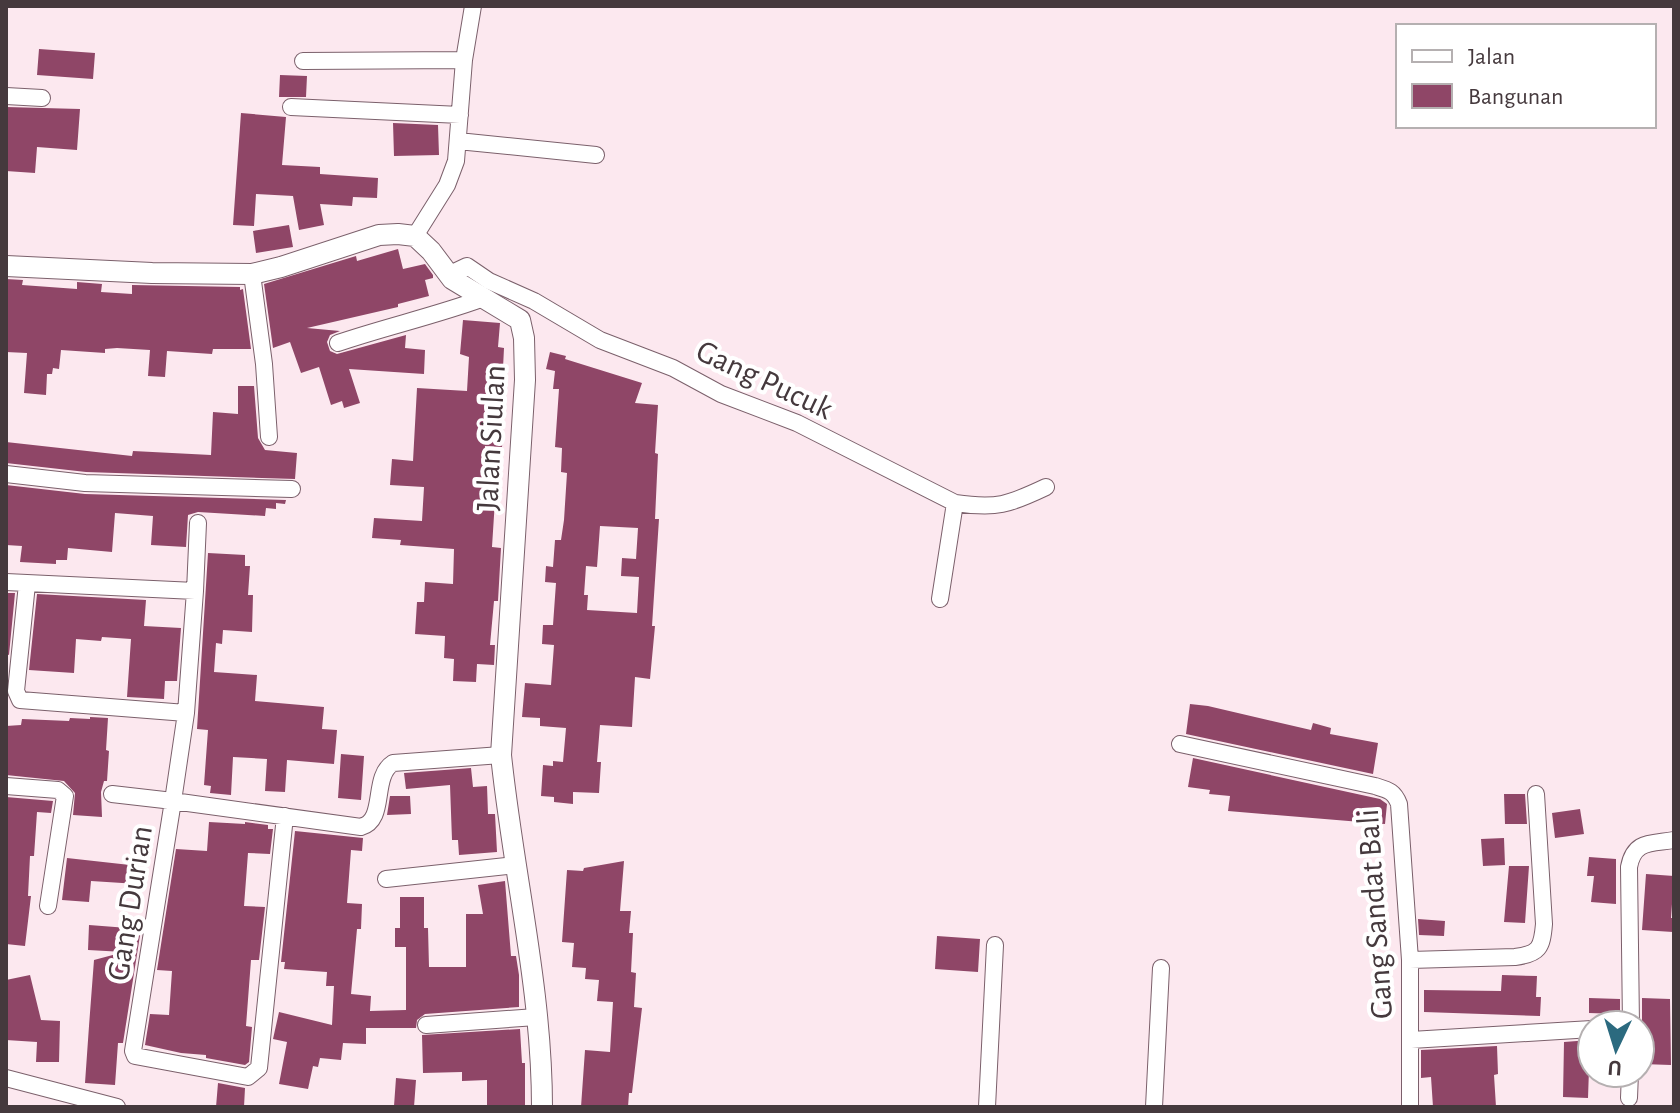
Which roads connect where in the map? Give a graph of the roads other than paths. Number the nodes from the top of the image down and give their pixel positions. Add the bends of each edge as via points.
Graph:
1 (473, 6) edge
2 (464, 60) junction
3 (303, 61) dead end
4 (6, 96) edge
5 (42, 98) dead end
6 (291, 107) dead end
7 (460, 115) junction
8 (458, 141) junction
9 (596, 155) dead end
10 (415, 236) junction
11 (6, 266) edge
12 (456, 270) junction
13 (252, 274) junction
14 (481, 299) junction
15 (338, 343) dead end
16 (269, 437) dead end
17 (6, 474) edge
18 (1046, 487) dead end
19 (292, 489) dead end
20 (955, 503) junction
21 (198, 523) dead end
22 (6, 582) edge
23 (27, 584) junction
24 (195, 591) junction
25 (940, 599) dead end
26 (186, 713) junction
27 (1180, 744) dead end
28 (501, 755) junction
29 (6, 786) edge
30 (112, 794) dead end
31 (1536, 794) dead end
32 (173, 801) junction
33 (285, 816) junction
34 (1674, 840) edge
35 (516, 865) junction
36 (386, 879) dead end
37 (48, 906) dead end
38 (995, 945) dead end
39 (1410, 960) junction
40 (1161, 968) dead end
41 (1631, 1009) edge
42 (536, 1017) junction
43 (426, 1025) dead end
44 (1576, 1030) edge
45 (1411, 1040) junction
46 (6, 1078) edge
47 (1629, 1089) edge
48 (1629, 1098) dead end
49 (117, 1107) edge
50 (542, 1107) edge
51 (987, 1107) edge
52 (1154, 1107) edge
53 (1410, 1107) edge

1 - 2 street
2 - 3 street
2 - 7 street
4 - 5 street
6 - 7 street
7 - 8 street
8 - 9 street
8 - 10 street via 447,185
10 - 12 street, Jalan Siulan
10 - 13 street via 379,235
11 - 13 street
12 - 14 street, Jalan Siulan
12 - 20 street, Gang Pucuk via 534,301 600,340 797,423
13 - 16 street
14 - 15 street
14 - 28 street, Jalan Siulan via 520,320 524,338
17 - 19 street via 85,483
18 - 20 street via 1003,506
20 - 25 street
21 - 24 street
22 - 23 street
23 - 24 street
23 - 26 street via 16,691 20,700
24 - 26 street
26 - 32 street
27 - 39 street, Gang Sandat Bali via 1391,790 1399,804
28 - 33 street, Gang Durian via 393,763 383,774 373,819 361,827
28 - 35 street, Jalan Siulan
29 - 37 street via 58,790 65,796
30 - 32 street
31 - 39 street via 1544,924 1537,951 1515,957
32 - 33 street, Gang Durian
32 - 33 street, Gang Durian via 133,1051 140,1058 248,1077 259,1068
34 - 41 street via 1644,845 1631,856
35 - 36 street
35 - 42 street, Jalan Siulan
38 - 51 street
39 - 45 street, Gang Sandat Bali
40 - 52 street
42 - 43 street
42 - 50 street, Jalan Siulan
44 - 45 street
45 - 53 street, Gang Sandat Bali
46 - 49 street
47 - 48 street

